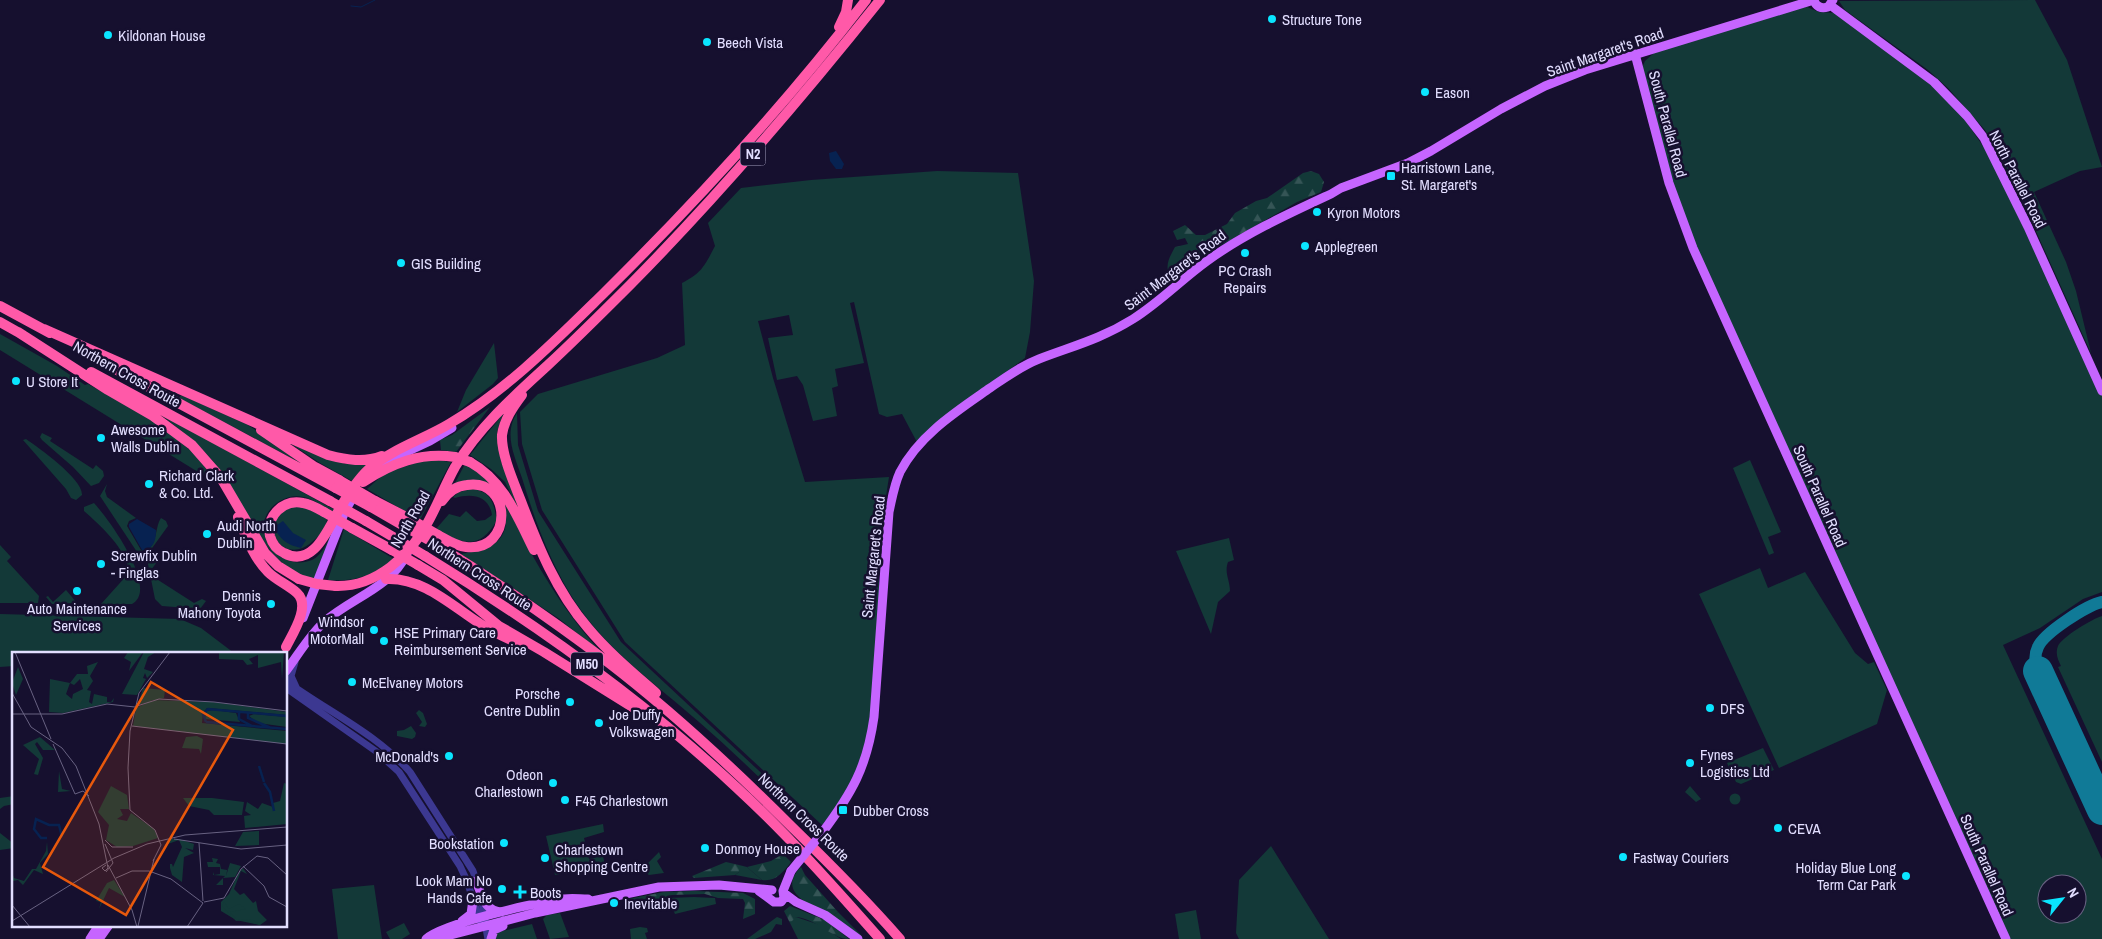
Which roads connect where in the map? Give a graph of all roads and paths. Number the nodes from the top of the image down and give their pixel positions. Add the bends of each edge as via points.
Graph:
1 (848, 0) edge
2 (866, 0) edge
3 (880, 0) edge
4 (1814, 0) edge
5 (1832, 2) edge
6 (1635, 54) junction
7 (798, 84) junction
8 (0, 306) edge
9 (0, 322) edge
10 (44, 329) junction
11 (584, 331) junction
12 (18, 332) junction
13 (499, 390) junction
14 (2102, 391) edge
15 (221, 407) junction
16 (412, 443) junction
17 (214, 469) junction
18 (360, 482) junction
19 (338, 484) junction
20 (431, 516) junction
21 (436, 539) junction
22 (408, 552) junction
23 (386, 579) junction
24 (284, 650) edge
25 (300, 653) junction
26 (557, 660) junction
27 (288, 668) edge
28 (288, 682) edge
29 (637, 686) junction
30 (288, 689) edge
31 (305, 694) junction
32 (728, 764) junction
33 (738, 788) junction
34 (476, 881) junction
35 (778, 894) junction
36 (610, 897) junction
37 (473, 900) junction
38 (505, 912) junction
39 (521, 917) junction
40 (482, 918) junction
41 (98, 926) edge
42 (108, 926) edge
43 (485, 928) junction
44 (437, 935) edge
45 (90, 939) edge
46 (99, 939) edge
47 (426, 939) edge
48 (489, 939) edge
49 (858, 939) edge
50 (880, 939) edge
51 (900, 939) edge
52 (2006, 939) edge

1 - 7 highway via 840,26
2 - 7 highway, N2
3 - 11 highway, N2 via 755,152
4 - 5 main road, North Parallel Road via 1819,7 1825,8
4 - 6 main road, Saint Margaret's Road
5 - 14 main road, North Parallel Road via 1934,82 1984,138
6 - 35 main road, Saint Margaret's Road, bridge via 1545,86 1408,163 1331,194 1242,238 1205,262 1157,304 1115,330 1023,366 923,439 899,474 889,512 874,717 868,749 853,790 791,871
6 - 52 main road, South Parallel Road via 1669,182 1693,248
7 - 13 highway, N2 via 714,180 639,258
8 - 10 highway
9 - 12 highway, Northern Cross Route / M50
10 - 15 highway
10 - 19 highway, Northern Cross Route
11 - 20 highway, North Road / N2 via 506,403 478,435 455,467
11 - 32 highway via 512,408 502,436 514,484 544,558 587,627 613,655 718,748
12 - 17 highway via 174,430
12 - 33 highway, Northern Cross Route / M50, bridge via 426,556 517,614 594,669
13 - 16 highway via 448,425
13 - 18 main road via 473,414 430,441 385,462
15 - 16 highway via 345,460 377,458
15 - 19 highway
16 - 18 highway via 369,468
17 - 22 highway, bridge via 265,553 299,579 317,584 351,585 378,575
17 - 24 highway via 260,563 301,598 301,612
18 - 24 main road via 345,511 296,634
18 - 26 highway, M50, bridge via 330,526 317,546 304,555 289,556 271,540 270,524 277,510 284,505 300,502 324,512 352,528 392,550 443,580 499,626
18 - 29 highway, bridge via 395,464 438,455 470,462 491,476 578,623
19 - 21 highway, bridge
20 - 21 highway via 446,495 470,484 492,493 501,507 500,529 483,545 467,547
20 - 22 highway, North Road / N2
21 - 29 highway, Northern Cross Route / M50
22 - 23 main road, North Road via 403,563
23 - 25 main road, North Road via 324,623
23 - 26 highway, M50 via 398,578 426,589 490,630
25 - 27 main road, North Road
25 - 31 street via 292,678 296,687
26 - 33 highway via 629,704
28 - 31 street
29 - 32 highway, Northern Cross Route / M50
30 - 37 street via 377,752 399,772 460,866
31 - 34 street via 402,762 473,871
32 - 51 highway, Northern Cross Route / M50 via 857,890
33 - 50 highway, Northern Cross Route / M50
34 - 38 main road via 488,907
34 - 40 street
35 - 36 main road via 719,885 696,885 659,887
35 - 49 main road via 825,915
36 - 38 main road via 566,899
36 - 39 main road
37 - 40 street
37 - 44 main road via 473,910 468,918
38 - 40 main road
39 - 43 main road
39 - 48 main road via 496,929
40 - 43 street
40 - 44 main road
41 - 45 main road
42 - 46 main road
43 - 44 main road
43 - 48 street
44 - 47 main road

